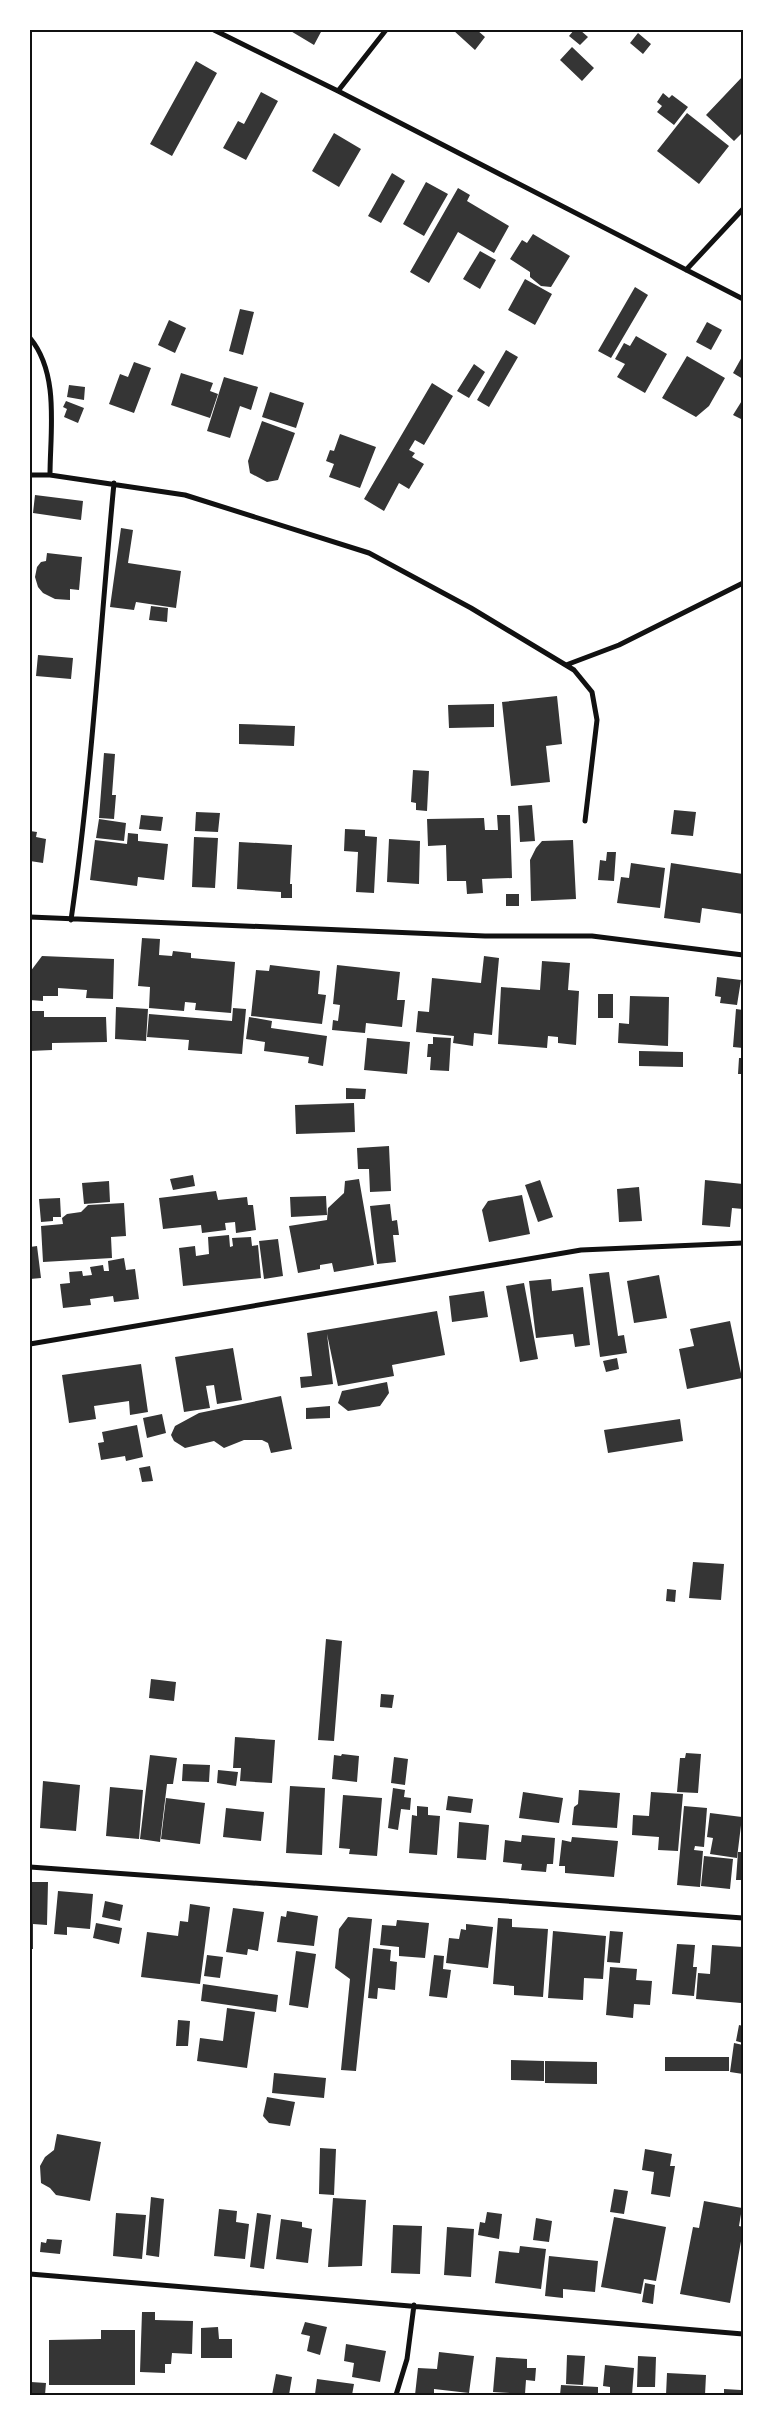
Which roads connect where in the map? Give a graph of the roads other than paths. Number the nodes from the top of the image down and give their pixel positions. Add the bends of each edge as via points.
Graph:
1 (214, 30) edge
2 (386, 30) edge
3 (338, 91) junction
4 (743, 209) edge
5 (686, 270) junction
6 (743, 299) edge
7 (30, 338) edge
8 (30, 475) edge
9 (50, 475) junction
10 (114, 484) junction
11 (743, 583) edge
12 (566, 665) junction
13 (585, 822) dead end
14 (30, 917) edge
15 (72, 920) junction
16 (743, 955) edge
17 (743, 1243) edge
18 (30, 1344) edge
19 (30, 1867) edge
20 (743, 1918) edge
21 (30, 2274) edge
22 (414, 2305) junction
23 (743, 2334) edge
24 (396, 2395) edge

1 - 3 street
2 - 3 street
3 - 5 street
4 - 5 street
5 - 6 street
7 - 9 street via 39,349 50,388
8 - 9 street
9 - 10 street
10 - 12 street via 185,495 369,553 471,608
10 - 15 street via 96,669 86,819
11 - 12 street via 619,645
12 - 13 street via 592,692 597,720
14 - 15 street
15 - 16 street via 486,936 592,936
17 - 18 street via 581,1250
19 - 20 street
21 - 22 street
22 - 23 street
22 - 24 street via 407,2359

